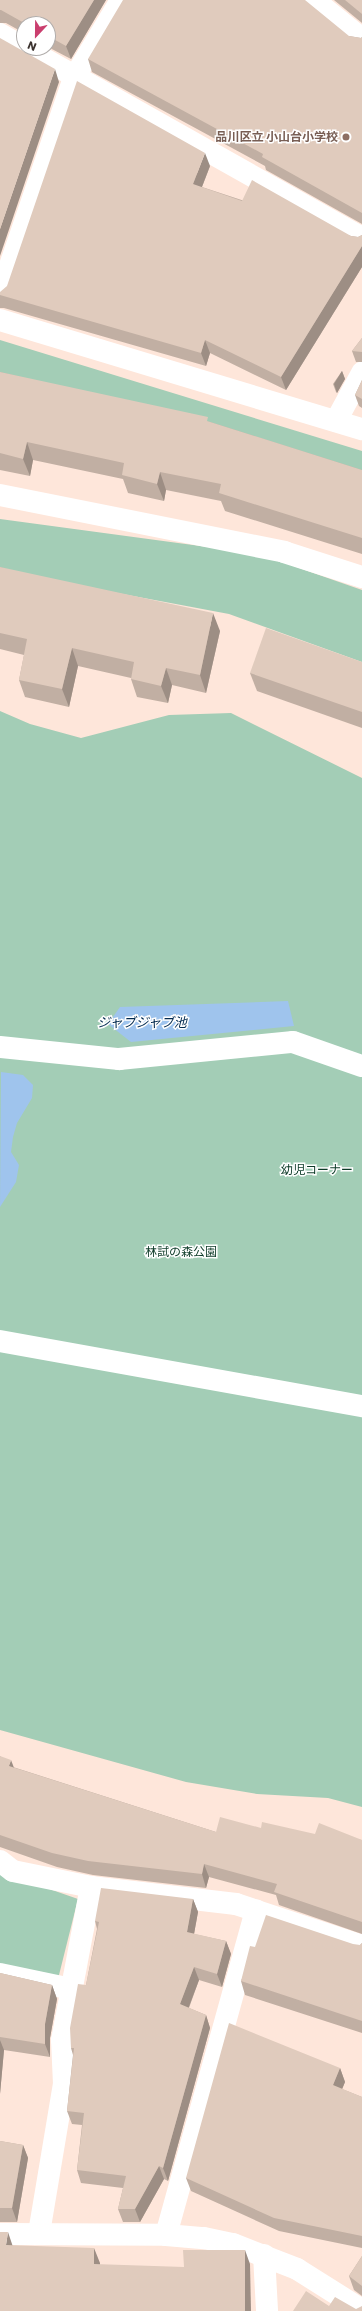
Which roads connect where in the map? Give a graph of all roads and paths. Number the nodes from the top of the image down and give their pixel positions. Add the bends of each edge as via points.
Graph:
1 (121, 0) edge
2 (314, 0) edge
3 (0, 34) edge
4 (362, 39) edge
5 (74, 78) junction
6 (362, 238) edge
7 (0, 295) edge
8 (0, 320) edge
9 (362, 374) edge
10 (336, 421) junction
11 (362, 429) edge
12 (0, 495) edge
13 (362, 576) edge
14 (0, 1047) edge
15 (362, 1066) edge
16 (0, 1341) edge
17 (362, 1406) edge
18 (0, 1861) edge
19 (91, 1887) junction
20 (256, 1910) junction
21 (362, 1946) edge
22 (0, 1974) edge
23 (71, 1989) junction
24 (39, 2233) junction
25 (0, 2234) edge
26 (166, 2235) junction
27 (264, 2255) junction
28 (362, 2310) edge
29 (267, 2311) edge

1 - 5 street
2 - 4 street
3 - 5 street
5 - 6 street
5 - 7 street
8 - 10 street
9 - 10 street
10 - 11 street
12 - 13 street via 284,552
14 - 15 street via 119,1059 293,1042
16 - 17 street
18 - 19 street via 13,1871
19 - 20 street via 236,1904
19 - 23 street
20 - 21 street
20 - 26 street
22 - 23 street
23 - 24 street via 62,2040 64,2084
24 - 25 street
24 - 26 street
26 - 27 street via 204,2238
27 - 28 street via 296,2269
27 - 29 street

